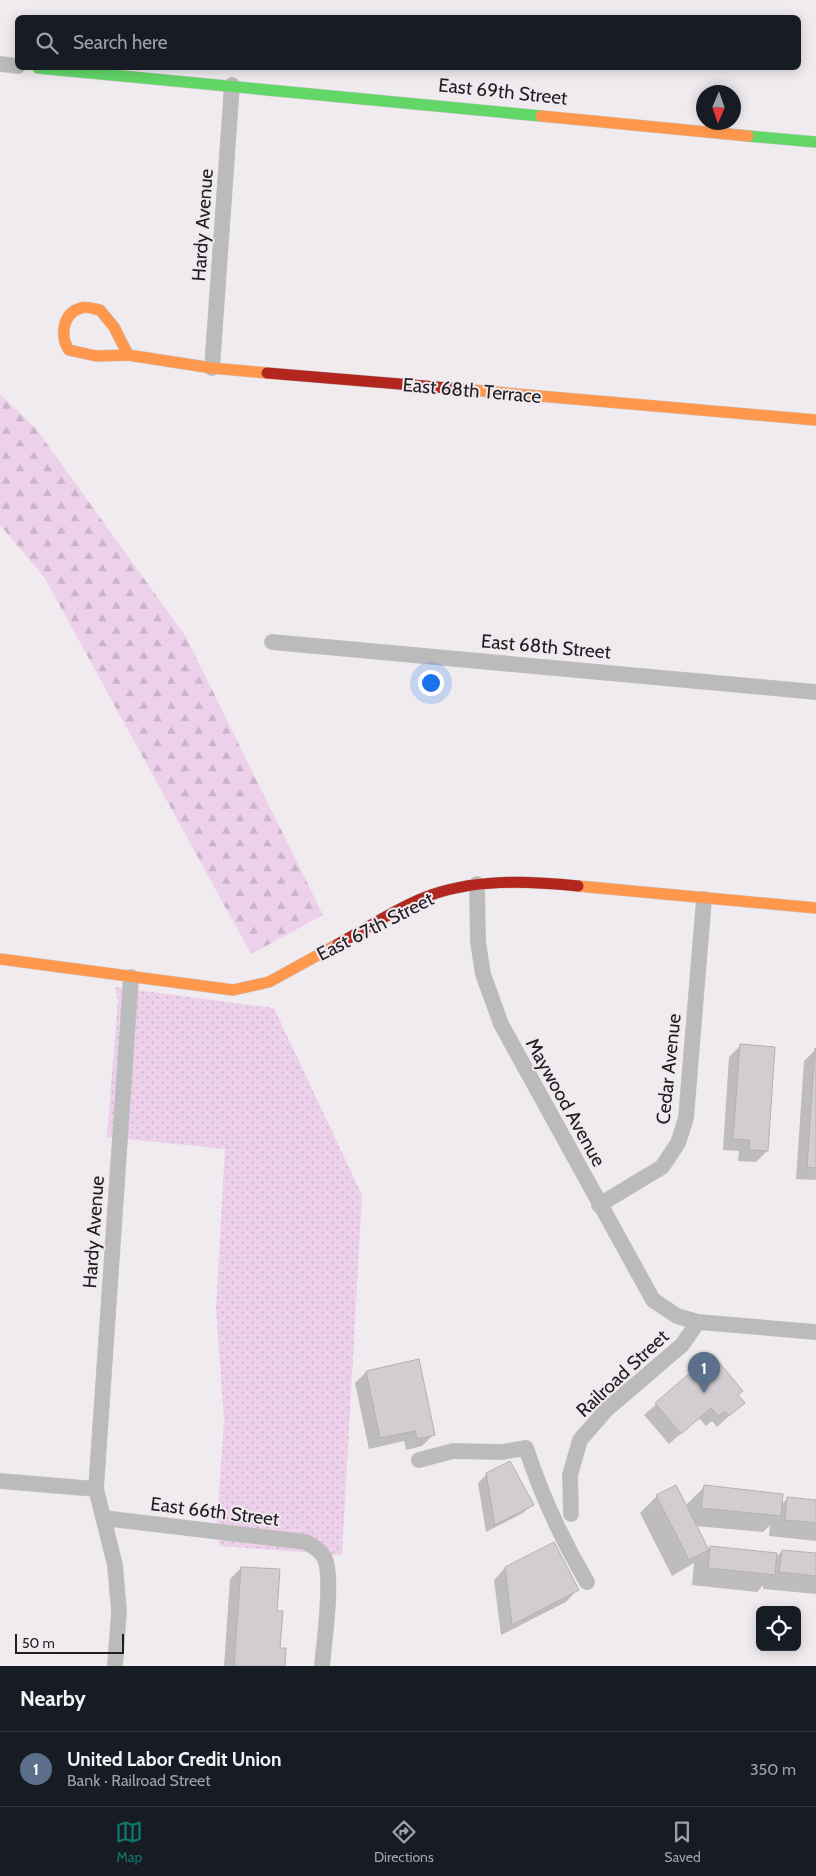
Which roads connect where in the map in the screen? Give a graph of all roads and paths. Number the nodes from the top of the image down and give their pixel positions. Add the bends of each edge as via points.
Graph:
1 (0, 64) edge
2 (15, 66) edge
3 (61, 70) edge
4 (232, 85) junction
5 (816, 142) edge
6 (128, 355) junction
7 (212, 368) junction
8 (816, 420) edge
9 (272, 642) dead end
10 (816, 692) edge
11 (476, 884) junction
12 (704, 899) junction
13 (816, 908) edge
14 (0, 959) edge
15 (131, 977) junction
16 (600, 1205) junction
17 (698, 1322) junction
18 (816, 1332) edge
19 (419, 1460) dead end
20 (0, 1481) edge
21 (96, 1490) junction
22 (571, 1514) dead end
23 (103, 1518) junction
24 (587, 1582) dead end
25 (115, 1666) edge
26 (322, 1666) edge

1 - 2 street
3 - 4 street, East 69th Street
4 - 5 street, East 69th Street
4 - 7 street, Hardy Avenue
6 - 6 street, East 68th Terrace via 96,356 69,350 63,341 64,326 73,311 83,306 100,310 114,327
6 - 7 street, East 68th Terrace
7 - 8 street, East 68th Terrace
9 - 10 street, East 68th Street
11 - 12 street, East 67th Street via 549,884
11 - 15 street, East 67th Street via 423,898 269,982 233,990
11 - 16 street, Maywood Avenue via 478,942 483,974 501,1024
12 - 13 street, East 67th Street
12 - 16 street, Cedar Avenue via 686,1118 678,1143 662,1167
14 - 15 street, East 67th Street
15 - 21 street, Hardy Avenue
16 - 17 street, Maywood Avenue via 653,1300 677,1316
17 - 18 street, Maywood Avenue
17 - 22 street, Railroad Street via 682,1345 606,1410 580,1440 570,1475
19 - 24 street via 452,1451 502,1452 526,1448 539,1490 559,1535
20 - 21 street
21 - 23 street, Hardy Avenue
23 - 25 street via 115,1565 119,1611
23 - 26 street, East 66th Street via 306,1542 320,1551 329,1577

